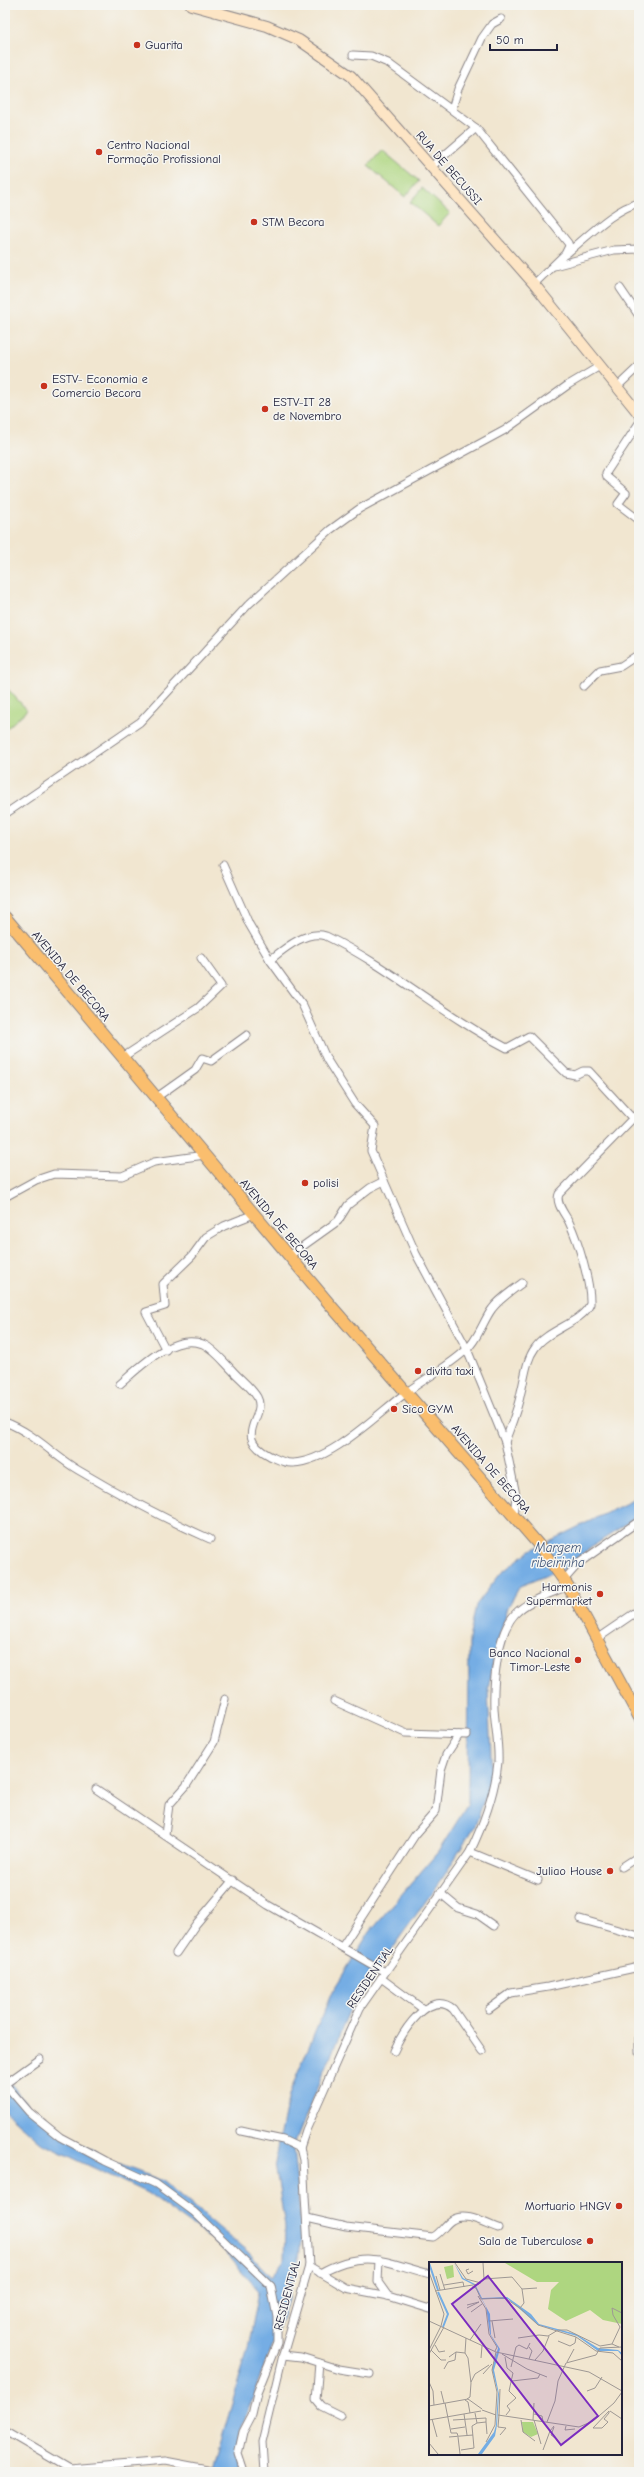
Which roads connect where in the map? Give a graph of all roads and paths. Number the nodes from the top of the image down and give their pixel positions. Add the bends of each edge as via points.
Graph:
1 (191, 5) edge
2 (501, 19) dead end
3 (353, 55) dead end
4 (452, 109) junction
5 (476, 128) junction
6 (431, 167) junction
7 (639, 203) edge
8 (639, 249) edge
9 (565, 254) junction
10 (554, 266) junction
11 (534, 284) junction
12 (620, 288) dead end
13 (639, 316) edge
14 (600, 366) junction
15 (639, 366) edge
16 (618, 386) junction
17 (639, 414) edge
18 (639, 423) edge
19 (639, 520) edge
20 (639, 654) edge
21 (584, 686) dead end
22 (5, 814) edge
23 (223, 865) dead end
24 (5, 917) edge
25 (201, 958) dead end
26 (270, 960) junction
27 (247, 1035) dead end
28 (123, 1057) junction
29 (156, 1097) junction
30 (639, 1112) edge
31 (633, 1119) junction
32 (205, 1155) junction
33 (384, 1181) junction
34 (5, 1197) edge
35 (254, 1214) junction
36 (289, 1256) junction
37 (522, 1283) dead end
38 (467, 1349) junction
39 (166, 1350) junction
40 (120, 1384) dead end
41 (407, 1392) junction
42 (5, 1422) edge
43 (505, 1442) junction
44 (514, 1517) junction
45 (639, 1520) edge
46 (210, 1539) dead end
47 (564, 1581) junction
48 (639, 1610) edge
49 (598, 1638) junction
50 (225, 1699) dead end
51 (334, 1701) dead end
52 (639, 1717) edge
53 (459, 1735) junction
54 (468, 1735) dead end
55 (96, 1788) dead end
56 (165, 1834) junction
57 (470, 1852) junction
58 (639, 1856) edge
59 (622, 1867) dead end
60 (233, 1880) junction
61 (538, 1880) dead end
62 (440, 1893) junction
63 (580, 1919) dead end
64 (494, 1926) dead end
65 (639, 1936) edge
66 (342, 1947) junction
67 (176, 1953) dead end
68 (639, 1967) edge
69 (382, 1973) junction
70 (423, 2009) junction
71 (490, 2009) dead end
72 (639, 2014) edge
73 (638, 2023) edge
74 (394, 2051) dead end
75 (482, 2052) dead end
76 (639, 2052) edge
77 (40, 2059) dead end
78 (5, 2084) edge
79 (241, 2131) dead end
80 (300, 2148) junction
81 (307, 2218) junction
82 (498, 2228) dead end
83 (379, 2260) junction
84 (309, 2266) junction
85 (320, 2273) junction
86 (429, 2274) edge
87 (388, 2296) junction
88 (429, 2309) edge
89 (282, 2355) junction
90 (319, 2363) junction
91 (370, 2374) dead end
92 (341, 2416) dead end
93 (5, 2431) edge
94 (138, 2468) edge
95 (69, 2470) edge
96 (210, 2470) edge
97 (244, 2472) edge
98 (264, 2472) edge

1 - 6 street, RUA DE BECUSSI via 267,26 299,40 323,55 351,76
2 - 4 street via 492,24 482,38 458,89
3 - 4 street via 380,59
4 - 5 street
5 - 6 street
5 - 9 street via 566,238 569,246
6 - 11 street, RUA DE BECUSSI
7 - 9 street via 623,208
8 - 10 street via 614,250
9 - 10 street
10 - 11 street
11 - 14 street, RUA DE BECUSSI
12 - 13 street
14 - 16 street, RUA DE BECUSSI
14 - 22 street via 568,385 505,430 359,509 330,530 249,604 140,722
15 - 16 street
16 - 17 street, RUA DE BECUSSI
18 - 19 street via 606,473 607,477 626,493 618,504
20 - 21 street via 621,666 600,670
23 - 26 street via 249,924
24 - 28 main road, AVENIDA DE BECORA
25 - 28 street via 221,986 198,1008
26 - 31 street via 308,935 318,933 326,936 372,960 448,1014 507,1048 529,1036 566,1073 575,1075 589,1071
26 - 33 street via 302,1004 327,1060 355,1104 375,1126 371,1150
27 - 29 street via 211,1061 202,1058 195,1070
28 - 29 main road, AVENIDA DE BECORA
29 - 32 main road, AVENIDA DE BECORA
30 - 31 street
31 - 43 street via 559,1194 558,1201 573,1231 581,1259 590,1292 590,1304 582,1314 544,1338 534,1349 528,1361 516,1412
32 - 34 street via 154,1162 122,1176 54,1174
32 - 35 main road, AVENIDA DE BECORA
33 - 36 street via 348,1205 338,1221
33 - 38 street via 416,1254
35 - 36 main road, AVENIDA DE BECORA
35 - 39 street via 224,1226 206,1237 192,1256 163,1284 165,1306 146,1312
36 - 41 main road, AVENIDA DE BECORA
37 - 38 street via 493,1307
38 - 41 street
38 - 43 street
39 - 40 street via 145,1362
39 - 41 street via 185,1341 204,1344 221,1358 257,1398 258,1409 251,1437 260,1451 292,1464 310,1460 346,1441
41 - 44 main road, AVENIDA DE BECORA
42 - 46 street via 23,1430 78,1470
43 - 44 street via 516,1496
44 - 47 main road, AVENIDA DE BECORA via 538,1544
45 - 47 street via 579,1563
47 - 49 main road
47 - 57 street, RESIDENTIAL via 519,1610 504,1633 494,1696 498,1761 492,1798
48 - 49 street
49 - 52 main road
50 - 56 street via 214,1742 186,1786 169,1805
51 - 53 street via 405,1732
53 - 54 street
53 - 66 street via 446,1755 441,1770 436,1811 411,1841
55 - 56 street
56 - 60 street
57 - 61 street
57 - 62 street, RESIDENTIAL
58 - 59 street
60 - 66 street via 268,1905
60 - 67 street via 196,1924
62 - 64 street via 458,1908 477,1914
62 - 69 street, RESIDENTIAL
63 - 65 street
66 - 69 street
68 - 71 street via 511,1993
69 - 70 street
69 - 80 street, RESIDENTIAL via 360,2008
70 - 74 street via 401,2036
70 - 75 street via 440,2004 450,2006
72 - 73 street
73 - 76 street
77 - 78 street
78 - 97 street via 29,2112 60,2136 105,2161 156,2184 194,2212 271,2286 277,2317 277,2343 257,2393 252,2415 243,2432 238,2454
79 - 80 street via 283,2140
80 - 81 street, RESIDENTIAL
81 - 82 street via 420,2237 433,2237 453,2219 459,2217 471,2218
81 - 84 street, RESIDENTIAL
83 - 85 street via 347,2260
83 - 86 street
83 - 87 street via 378,2282
84 - 85 street
84 - 89 street, RESIDENTIAL
85 - 87 street via 346,2288
87 - 88 street
89 - 90 street via 301,2357
89 - 98 street, RESIDENTIAL via 262,2442
90 - 91 street
90 - 92 street via 316,2400 321,2406
93 - 95 street
94 - 95 street
94 - 96 street via 165,2462

